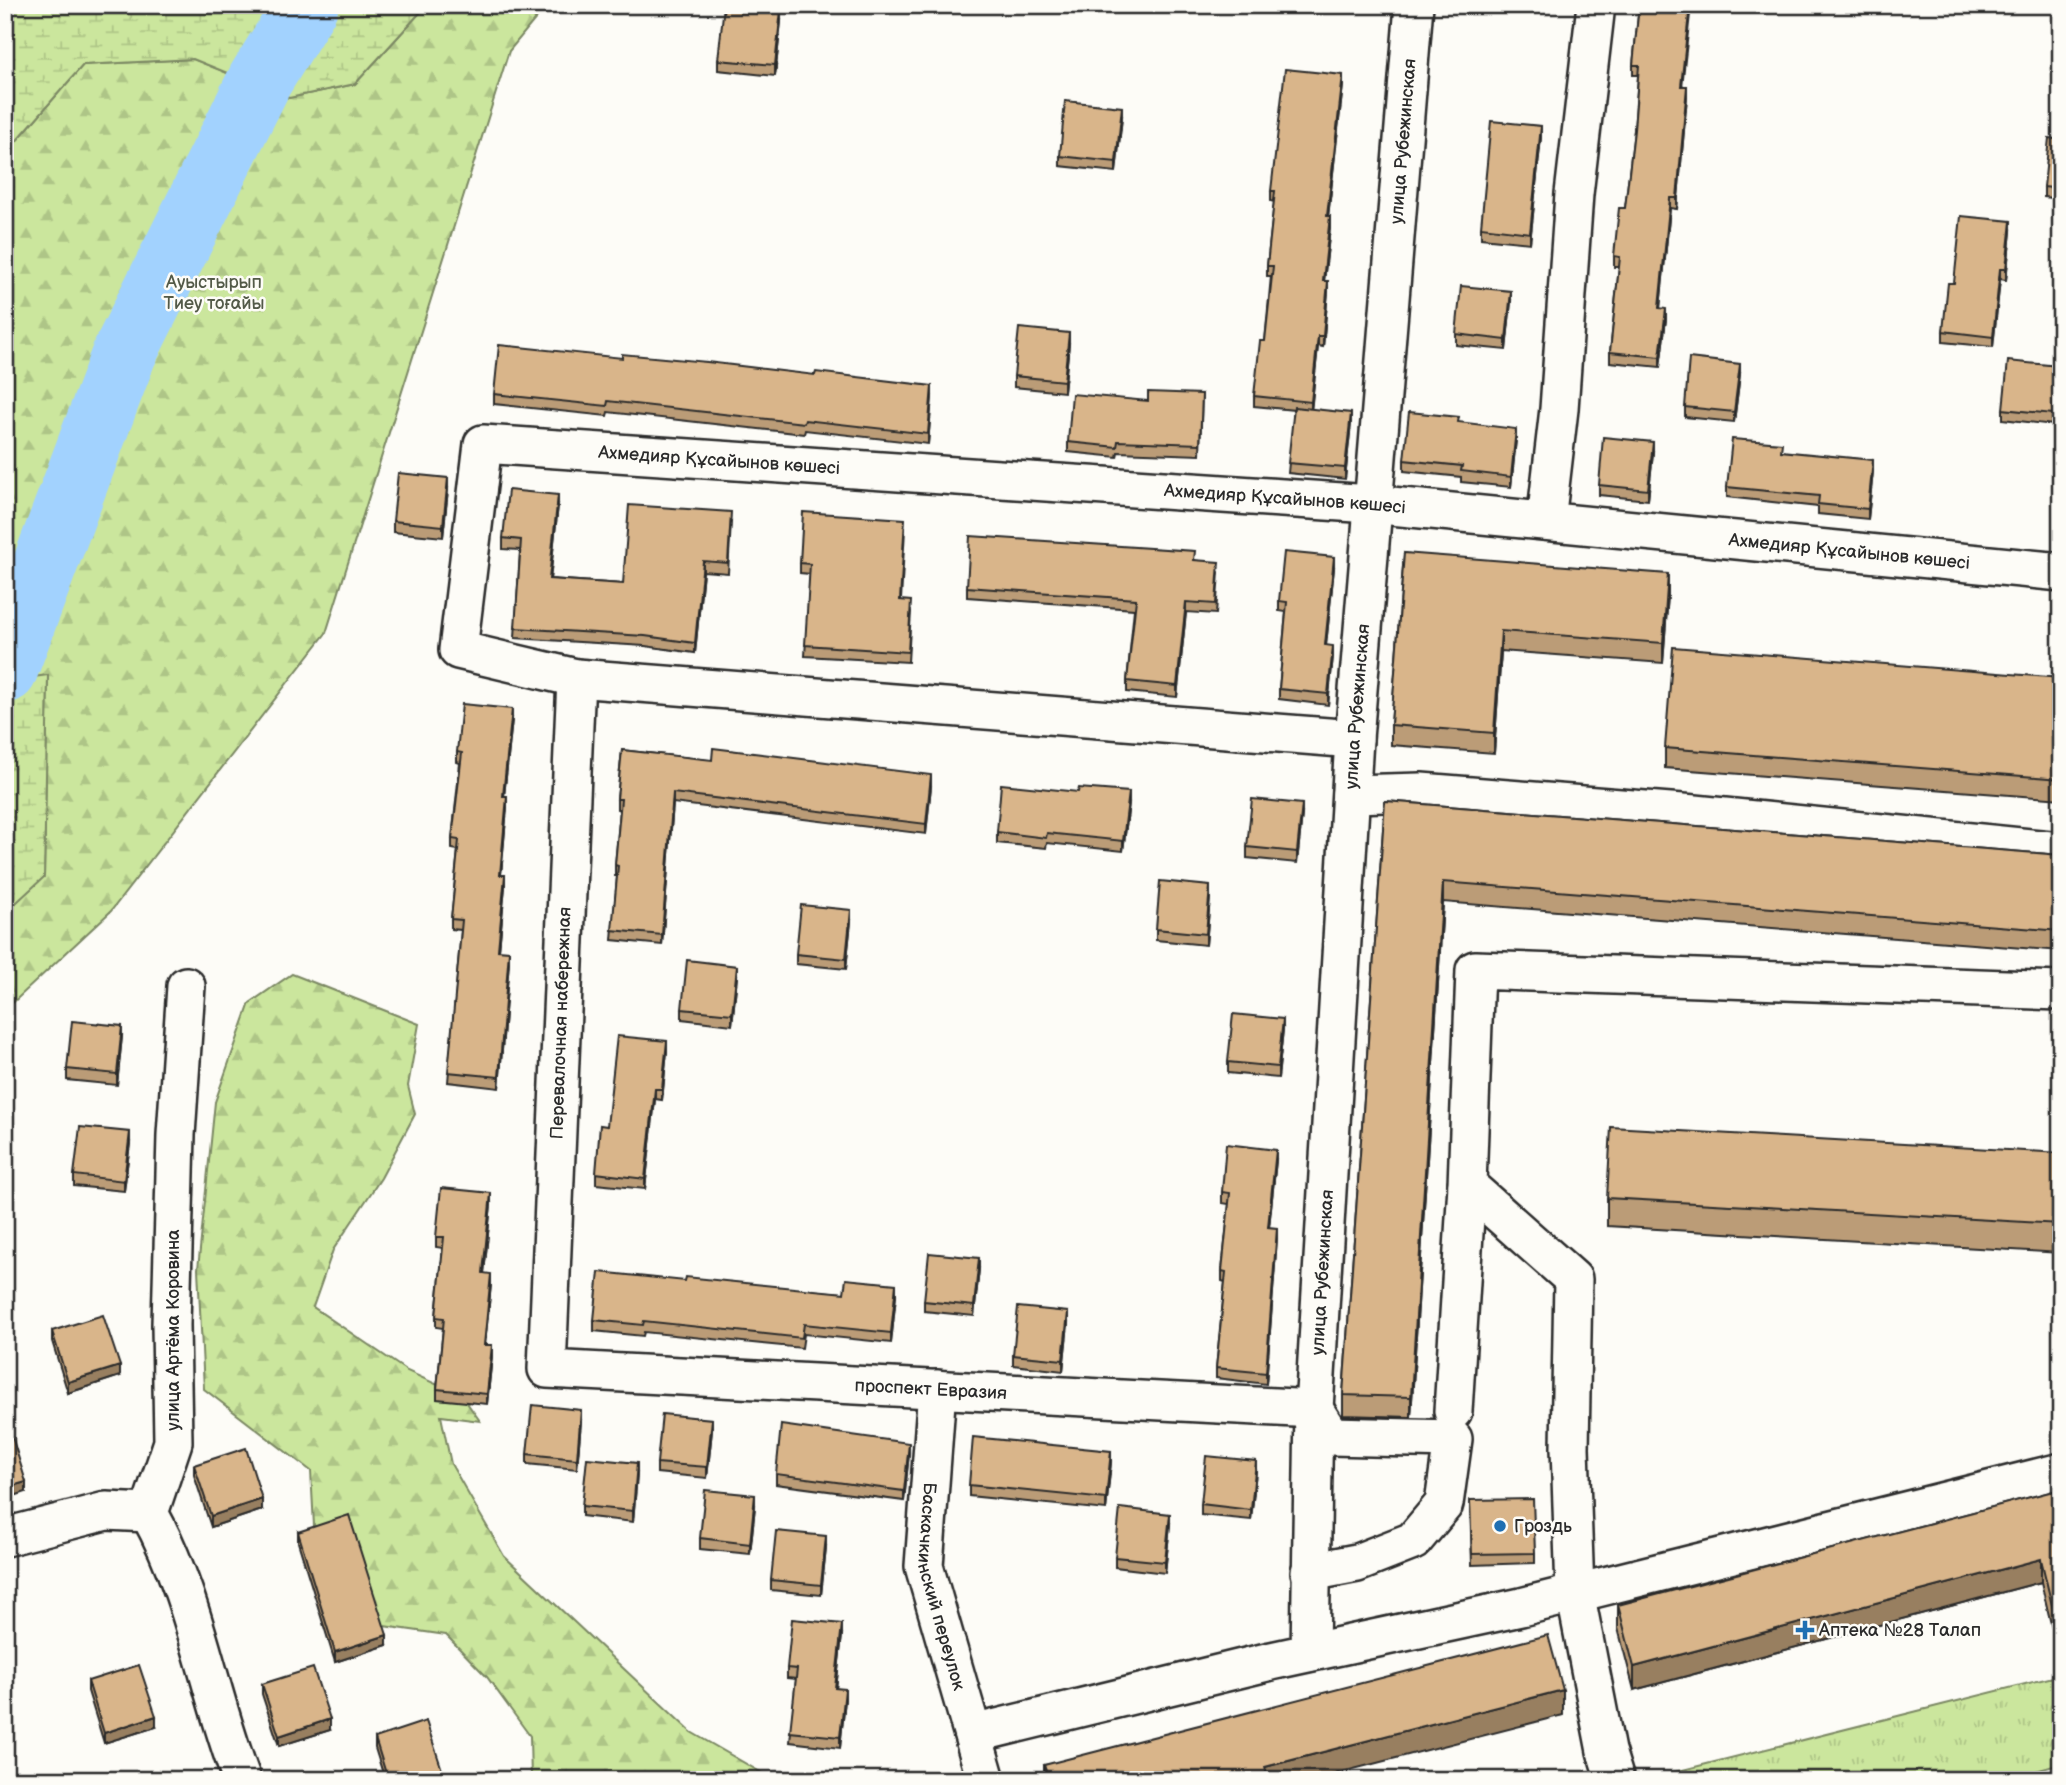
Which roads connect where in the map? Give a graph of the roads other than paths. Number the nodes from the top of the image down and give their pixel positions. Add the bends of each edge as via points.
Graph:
1 (1414, 5) edge
2 (1595, 5) edge
3 (1371, 504) junction
4 (1546, 521) junction
5 (2061, 572) edge
6 (576, 678) junction
7 (1354, 739) junction
8 (1351, 794) junction
9 (2061, 851) edge
10 (186, 986) dead end
11 (2061, 991) edge
12 (1466, 1185) junction
13 (547, 1369) joint
14 (937, 1389) junction
15 (1314, 1409) junction
16 (1453, 1411) dead end
17 (2061, 1472) edge
18 (149, 1513) junction
19 (5, 1537) edge
20 (1310, 1572) junction
21 (1575, 1592) junction
22 (1310, 1652) junction
23 (973, 1734) junction
24 (242, 1780) edge
25 (986, 1780) edge
26 (1615, 1780) edge

1 - 3 street, улица Рубежинская
2 - 4 street
3 - 4 street, Ахмедияр Құсайынов көшесі
3 - 6 street, Ахмедияр Құсайынов көшесі via 483,444 458,650
3 - 7 street, улица Рубежинская
4 - 5 street, Ахмедияр Құсайынов көшесі
6 - 7 street, Ахмедияр Құсайынов көшесі
6 - 13 street, Перевалочная набережная
7 - 8 street, улица Рубежинская
8 - 9 street via 1421,792 1654,810
8 - 15 street, улица Рубежинская
10 - 18 street, улица Артёма Коровина via 176,1135 173,1442
11 - 12 street via 1475,970
12 - 16 street
12 - 21 street via 1573,1279 1570,1448
13 - 14 street, проспект Евразия
14 - 15 street, проспект Евразия
14 - 23 street, Баскачкинский переулок via 925,1566
15 - 20 street, улица Рубежинская
15 - 20 street via 1331,1436 1453,1440 1444,1504 1413,1541 1357,1563
17 - 21 street
18 - 19 street via 106,1511
18 - 24 street via 170,1551
20 - 22 street, улица Рубежинская
21 - 22 street
21 - 26 street
22 - 23 street
23 - 25 street, Баскачкинский переулок

